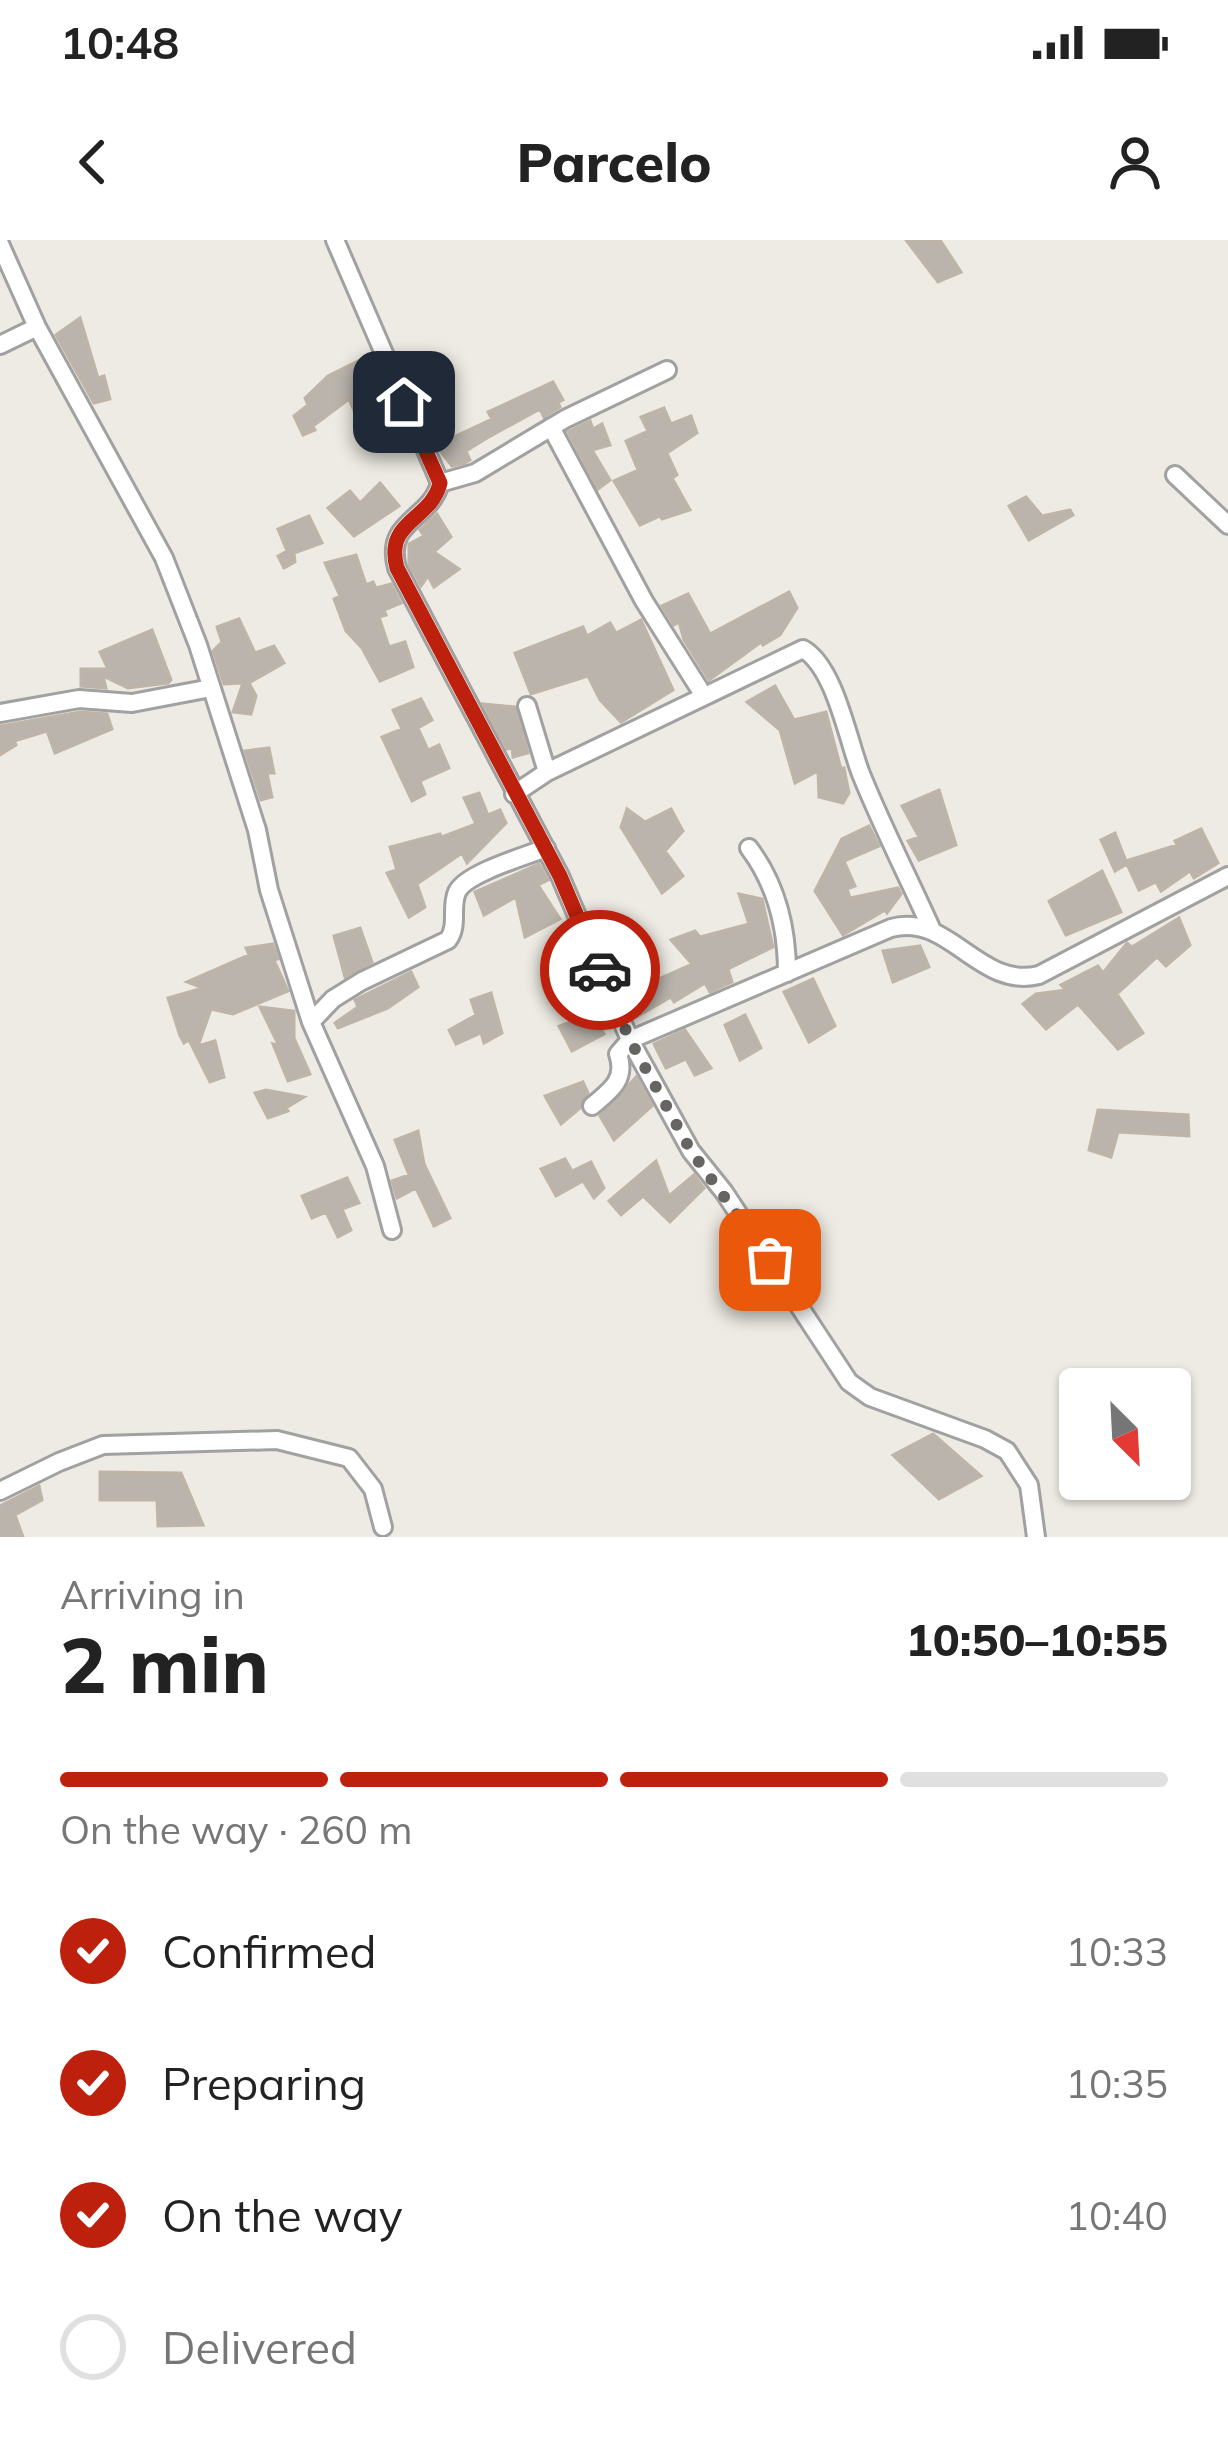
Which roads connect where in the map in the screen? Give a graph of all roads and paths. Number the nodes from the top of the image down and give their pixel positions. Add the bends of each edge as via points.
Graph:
1 (335, 240) edge
2 (0, 244) edge
3 (37, 327) junction
4 (0, 345) edge
5 (667, 370) dead end
6 (551, 427) junction
7 (1175, 475) dead end
8 (440, 483) junction
9 (1228, 525) edge
10 (211, 688) junction
11 (704, 696) junction
12 (527, 706) dead end
13 (0, 713) edge
14 (547, 772) junction
15 (514, 794) junction
16 (546, 848) junction
17 (749, 848) dead end
18 (1228, 876) edge
19 (931, 928) junction
20 (788, 973) junction
21 (311, 1022) junction
22 (630, 1040) junction
23 (592, 1106) dead end
24 (392, 1230) dead end
25 (0, 1491) edge
26 (383, 1527) dead end
27 (1036, 1537) edge

1 - 8 street
2 - 3 street
3 - 4 street
3 - 10 street via 164,558
5 - 6 street
6 - 8 street via 475,473
6 - 11 street
7 - 9 street
8 - 15 street via 392,549
10 - 13 street
10 - 21 street
11 - 14 street
11 - 19 street via 797,650 812,654
12 - 14 street
14 - 15 street
15 - 16 street
16 - 21 street via 468,881 448,940 362,981
16 - 22 street
17 - 20 street via 775,896
18 - 19 street via 1025,978 987,967
19 - 20 street via 891,928
20 - 22 street
21 - 24 street via 375,1166
22 - 23 street via 618,1054 616,1083
22 - 27 street via 691,1151 849,1382 1007,1451 1029,1485
25 - 26 street via 103,1445 278,1440 349,1458 373,1489

